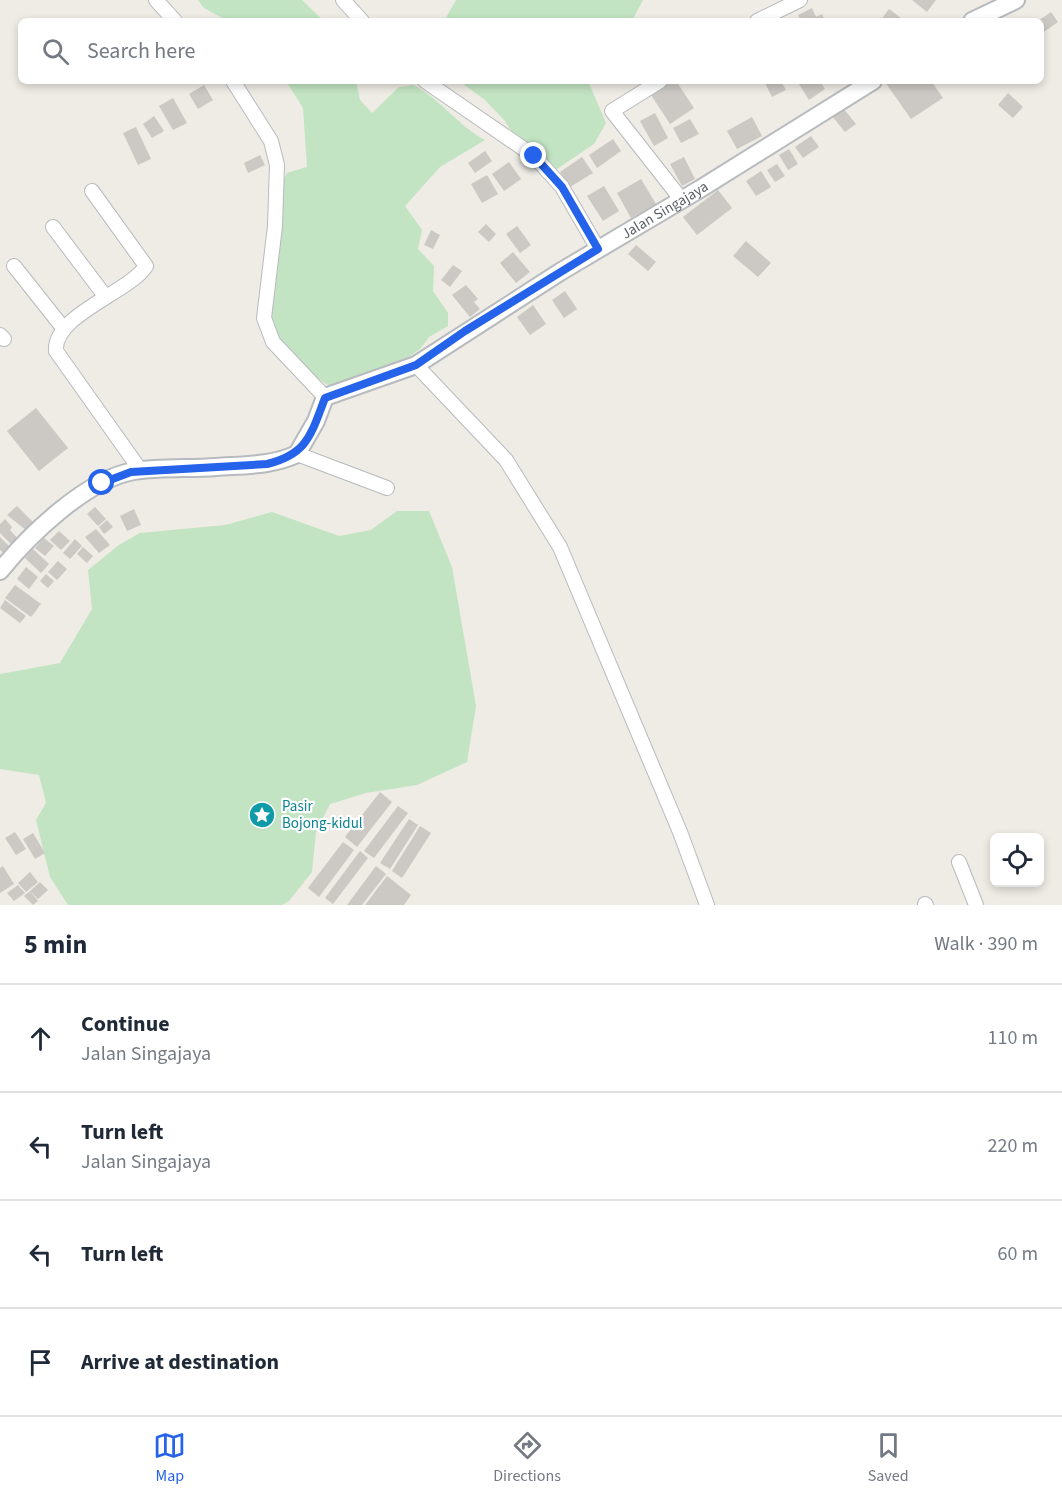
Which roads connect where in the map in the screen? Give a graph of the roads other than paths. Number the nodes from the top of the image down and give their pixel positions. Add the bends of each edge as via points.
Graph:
1 (156, 0) edge
2 (343, 0) edge
3 (800, 0) edge
4 (1016, 0) edge
5 (1000, 3) edge
6 (172, 18) edge
7 (359, 18) edge
8 (763, 18) edge
9 (977, 18) edge
10 (235, 84) edge
11 (429, 84) edge
12 (655, 84) edge
13 (868, 84) edge
14 (92, 191) dead end
15 (681, 199) junction
16 (52, 227) dead end
17 (598, 249) junction
18 (14, 266) dead end
19 (105, 296) junction
20 (64, 329) junction
21 (416, 365) junction
22 (325, 398) junction
23 (297, 454) junction
24 (141, 471) junction
25 (387, 488) dead end
26 (0, 571) edge
27 (959, 862) dead end
28 (707, 905) edge
29 (976, 905) edge

1 - 6 street
2 - 7 street
3 - 8 street
4 - 5 street
5 - 9 street
10 - 22 street via 271,141 277,165 275,226 264,318 273,342
11 - 17 street via 534,156 562,187
12 - 15 street via 612,111
13 - 15 street, Jalan Singajaya
14 - 19 street via 146,266
15 - 17 street, Jalan Singajaya
16 - 19 street
17 - 21 street, Jalan Singajaya
18 - 20 street
19 - 20 street
20 - 24 street via 56,351
21 - 22 street, Jalan Singajaya
21 - 28 street via 506,460 560,547
22 - 23 street
23 - 24 street via 267,464
23 - 25 street
24 - 26 street via 102,483 66,506 31,536
27 - 29 street

